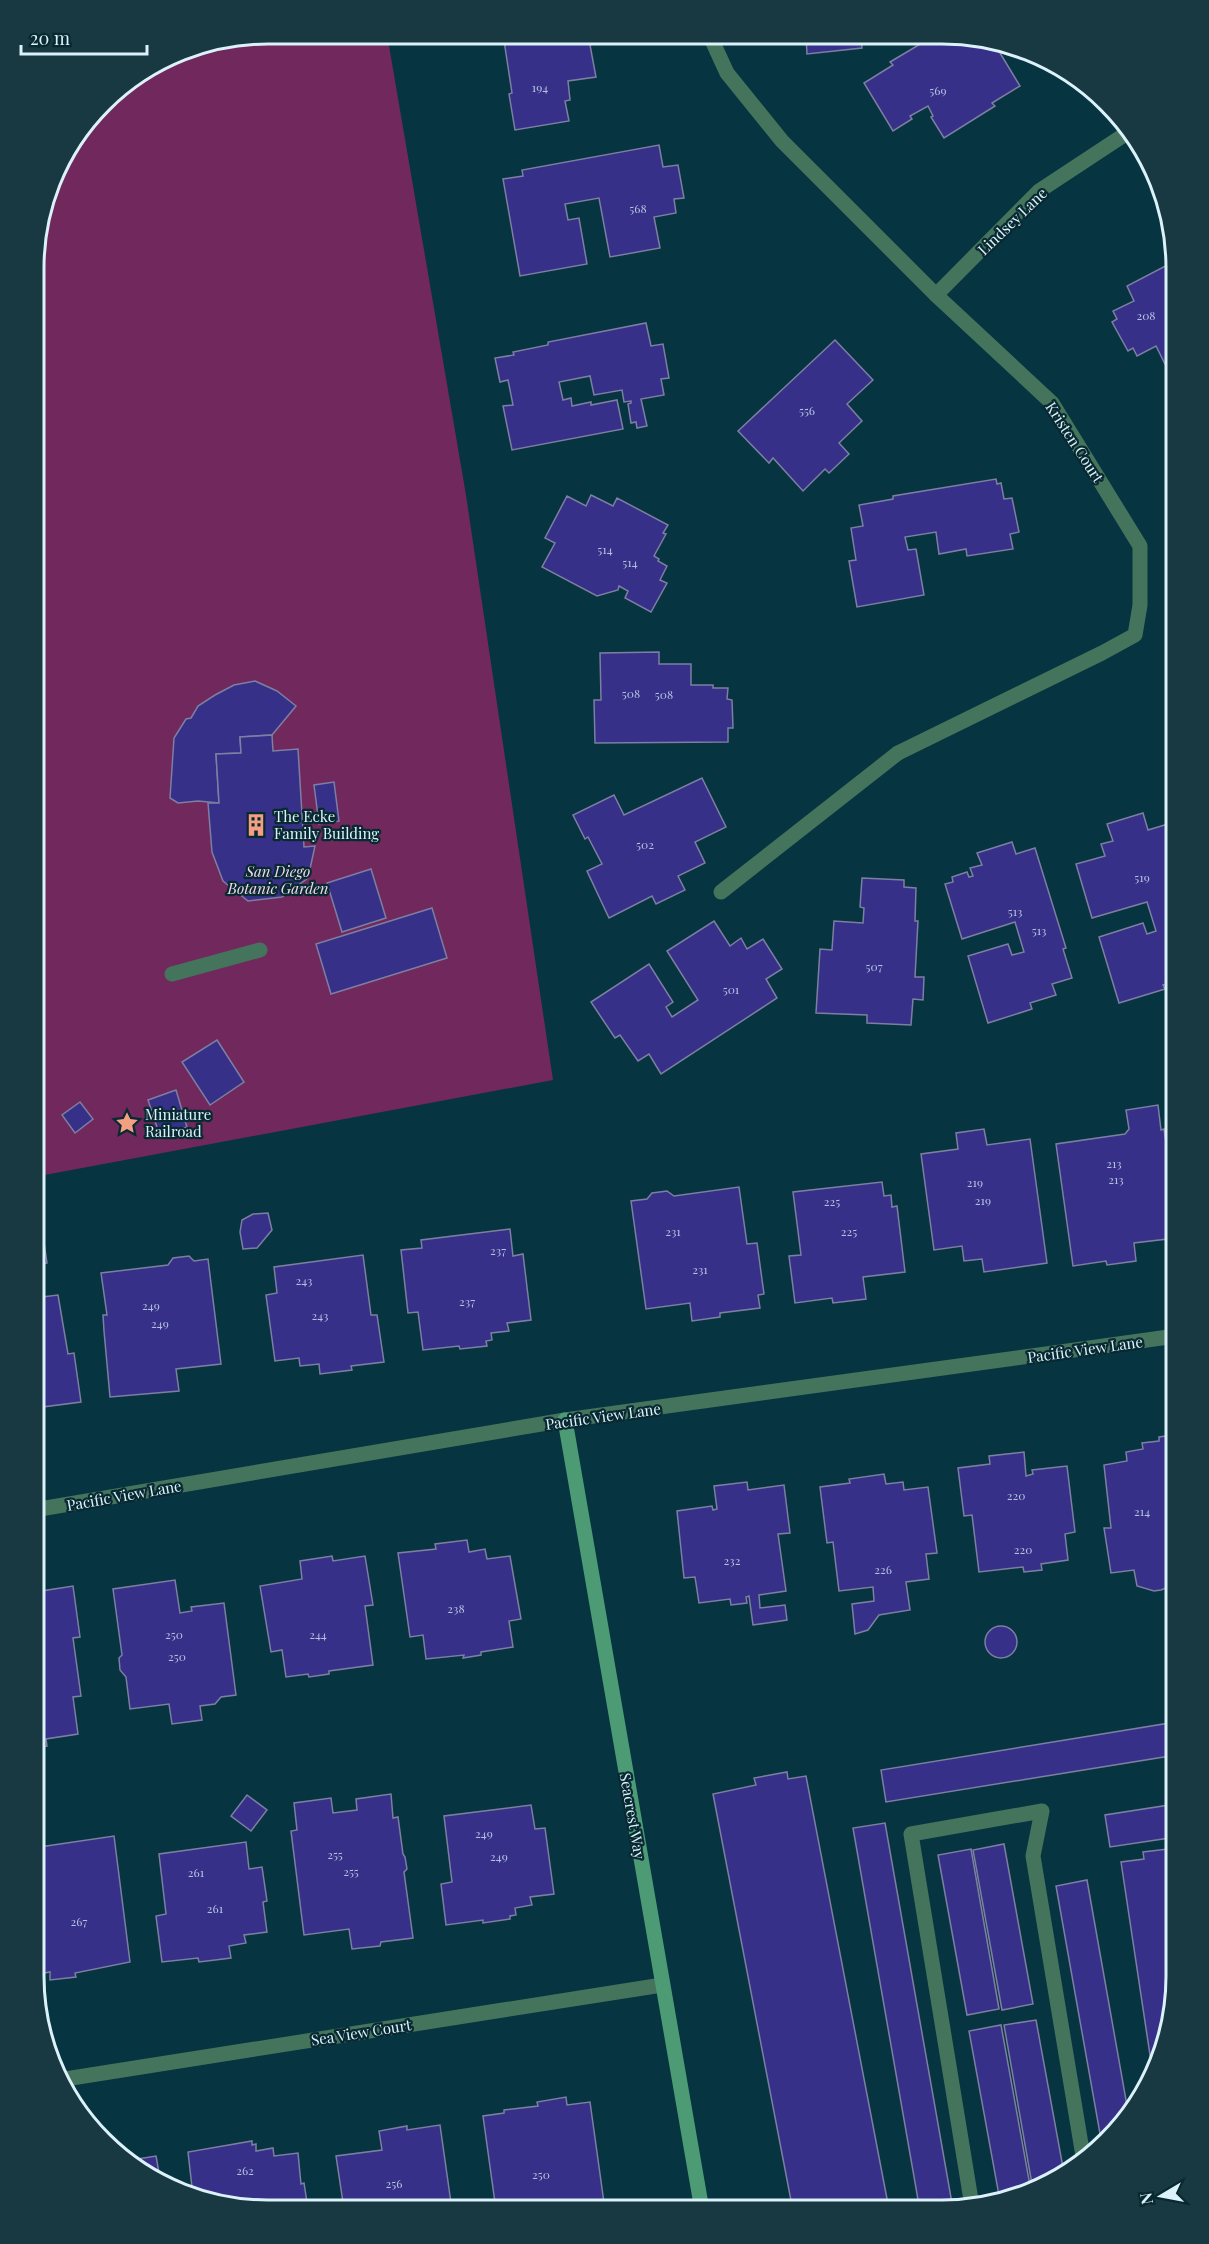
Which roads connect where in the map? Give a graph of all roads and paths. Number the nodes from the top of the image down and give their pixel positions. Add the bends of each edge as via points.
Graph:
1 (714, 44) edge
2 (1123, 136) edge
3 (936, 296) junction
4 (721, 892) dead end
5 (260, 950) dead end
6 (172, 974) dead end
7 (1166, 1337) edge
8 (565, 1420) junction
9 (44, 1508) edge
10 (662, 1985) junction
11 (69, 2078) edge
12 (1082, 2151) edge
13 (971, 2199) edge
14 (700, 2200) edge

1 - 3 street, Kristen Court via 727,73 782,141
2 - 3 street, Lindsey Lane via 1039,191
3 - 4 street, Kristen Court via 1052,403 1140,546 1140,605 1135,635 898,753
5 - 6 street
7 - 8 street, Pacific View Lane
8 - 9 street, Pacific View Lane
8 - 10 street, Seacrest Way
10 - 11 street, Sea View Court
10 - 14 street, Seacrest Way
12 - 13 street via 1033,1856 1042,1811 911,1834

